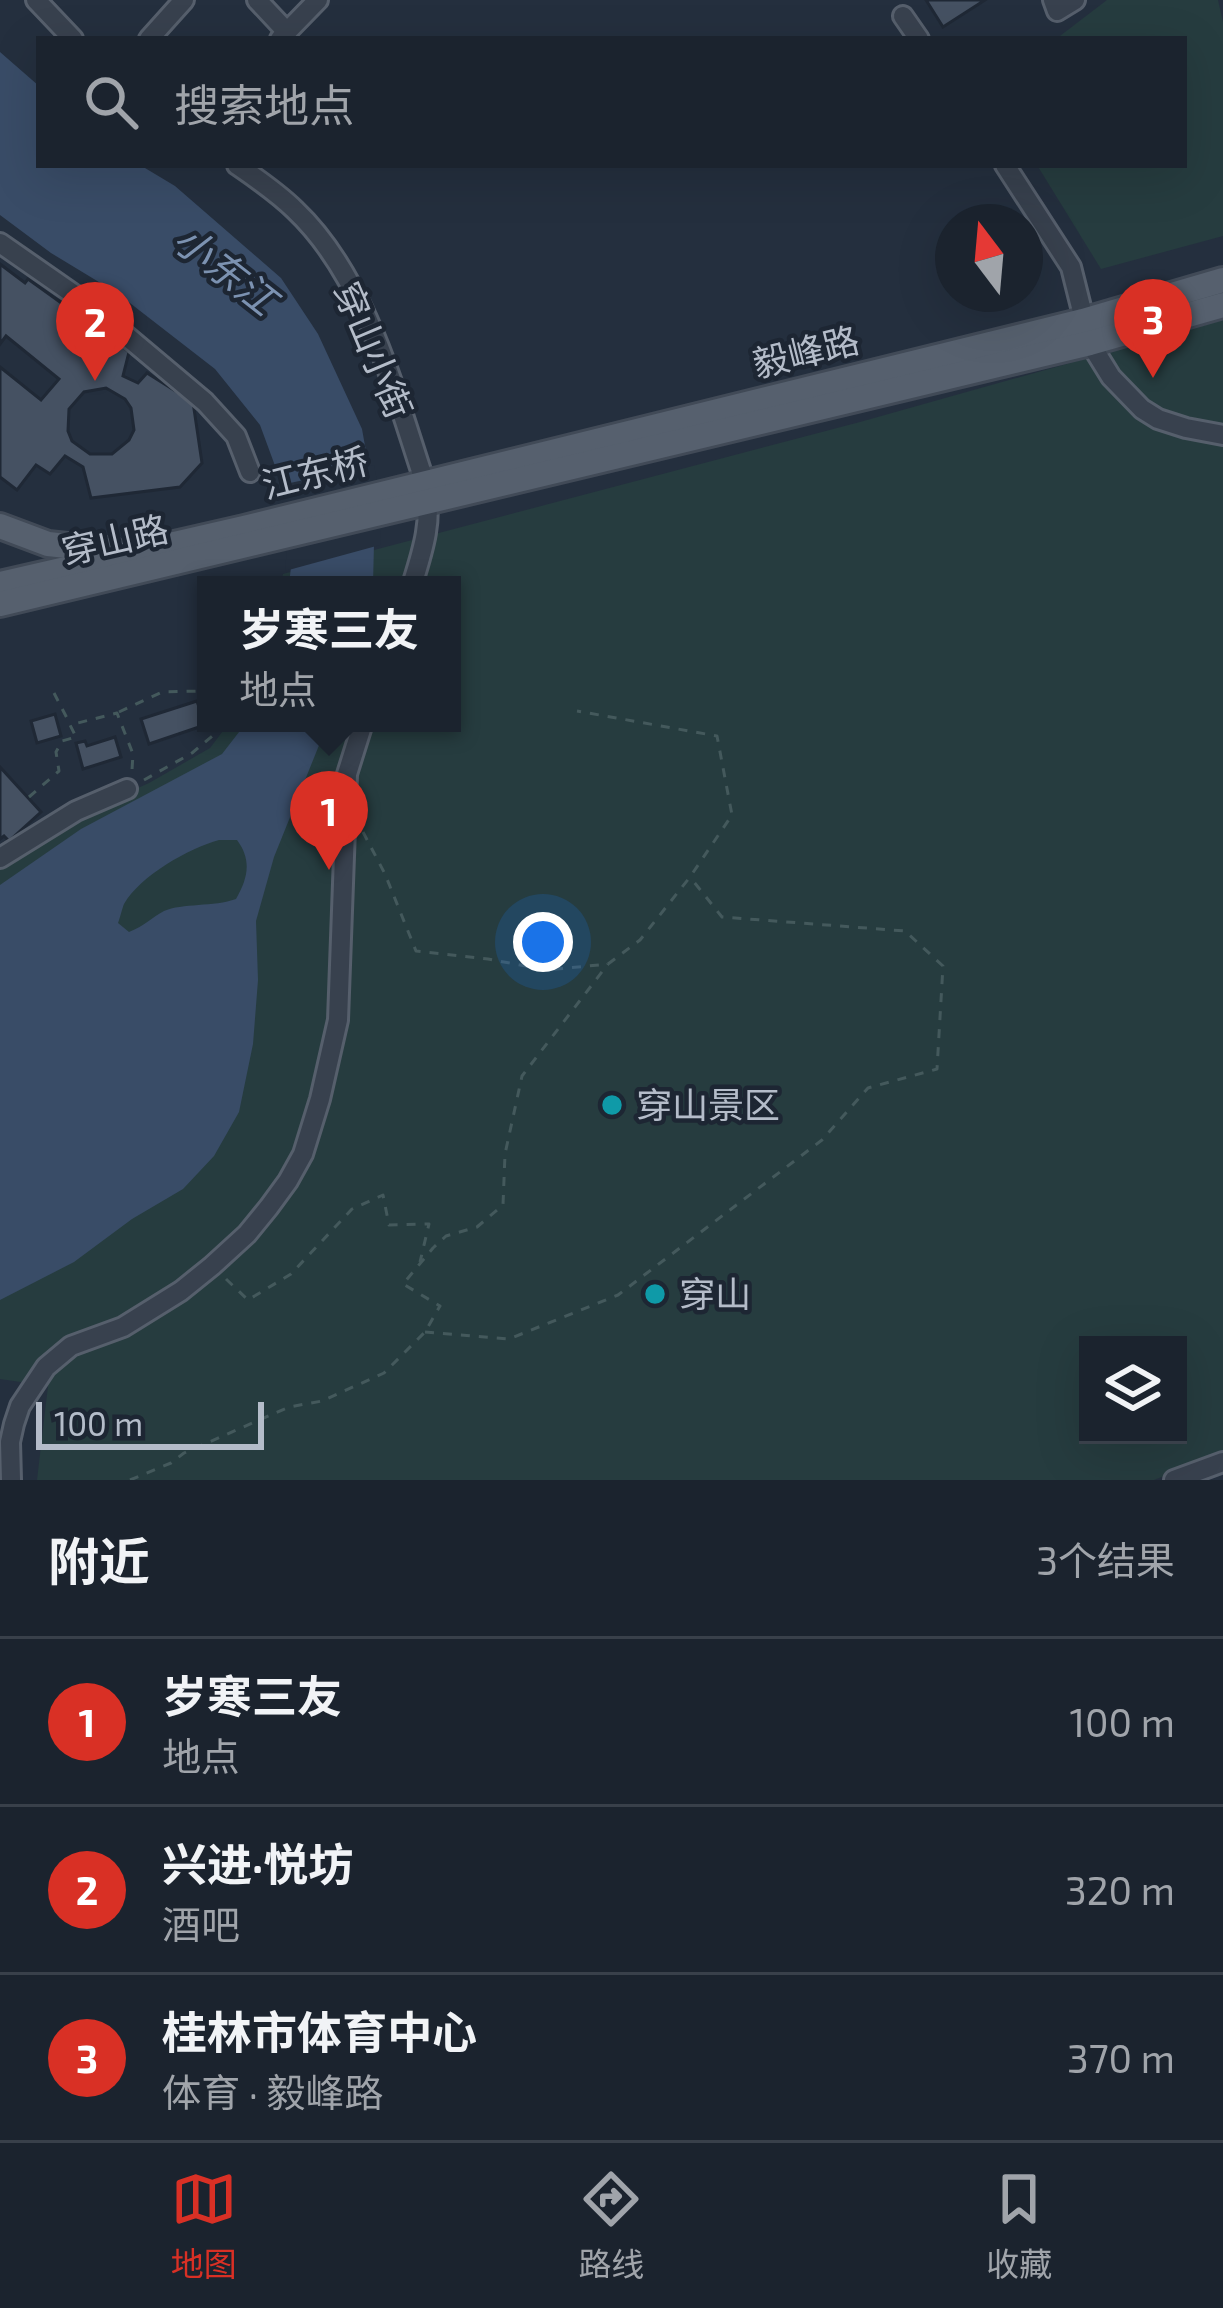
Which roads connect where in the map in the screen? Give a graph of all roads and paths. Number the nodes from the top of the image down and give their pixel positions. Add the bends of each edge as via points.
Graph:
1 (36, 0) edge
2 (184, 0) edge
3 (257, 0) edge
4 (318, 0) edge
5 (1053, 0) edge
6 (1075, 0) edge
7 (903, 16) dead end
8 (70, 36) edge
9 (152, 36) edge
10 (284, 36) edge
11 (917, 36) edge
12 (241, 168) edge
13 (1007, 168) edge
14 (0, 243) edge
15 (1223, 280) edge
16 (1223, 305) edge
17 (1086, 332) junction
18 (1223, 435) edge
19 (250, 472) dead end
20 (416, 495) junction
21 (0, 526) edge
22 (246, 537) junction
23 (138, 553) junction
24 (415, 576) edge
25 (0, 584) edge
26 (0, 604) edge
27 (197, 691) edge
28 (54, 693) dead end
29 (577, 711) dead end
30 (117, 712) junction
31 (70, 725) junction
32 (215, 732) edge
33 (360, 732) edge
34 (127, 789) junction
35 (29, 796) dead end
36 (346, 798) junction
37 (0, 858) edge
38 (690, 878) junction
39 (608, 964) junction
40 (420, 1264) junction
41 (212, 1266) junction
42 (425, 1332) junction
43 (1223, 1462) edge
44 (11, 1480) edge
45 (130, 1480) edge
46 (1174, 1480) edge

1 - 8 street
2 - 9 street
3 - 10 street
4 - 10 street
5 - 6 street via 1057,11
7 - 11 street
12 - 20 street, 穿山小街 via 297,211 340,268 374,334
13 - 17 street via 1071,267
14 - 19 street via 205,402 236,436
15 - 17 main road, 毅峰路
16 - 17 main road, 毅峰路
17 - 18 street via 1111,377 1142,409
17 - 20 main road, 毅峰路
20 - 22 main road, 江东桥
20 - 24 street via 427,536
21 - 23 main road via 48,544
22 - 23 main road, 穿山路
22 - 26 main road, 穿山路
23 - 25 main road, 穿山路
27 - 30 path via 162,692
28 - 31 path
29 - 38 path via 717,736 732,814
30 - 31 path
30 - 34 path via 133,754
31 - 35 path via 76,737 56,752 59,771
32 - 34 path
33 - 36 street
34 - 37 street
36 - 39 path via 416,951 547,970
36 - 41 street via 338,1021 316,1113 288,1181
38 - 39 path via 640,940
38 - 42 path via 722,917 904,931 943,965 937,1069 868,1088 821,1140 618,1294 508,1339
39 - 40 path via 522,1076 503,1205 477,1227 446,1236
40 - 41 path via 429,1224 389,1225 383,1195 352,1208 291,1274 248,1300
40 - 42 path via 403,1284 440,1306
41 - 44 street via 46,1367 14,1424
42 - 45 path via 384,1372
43 - 46 street

